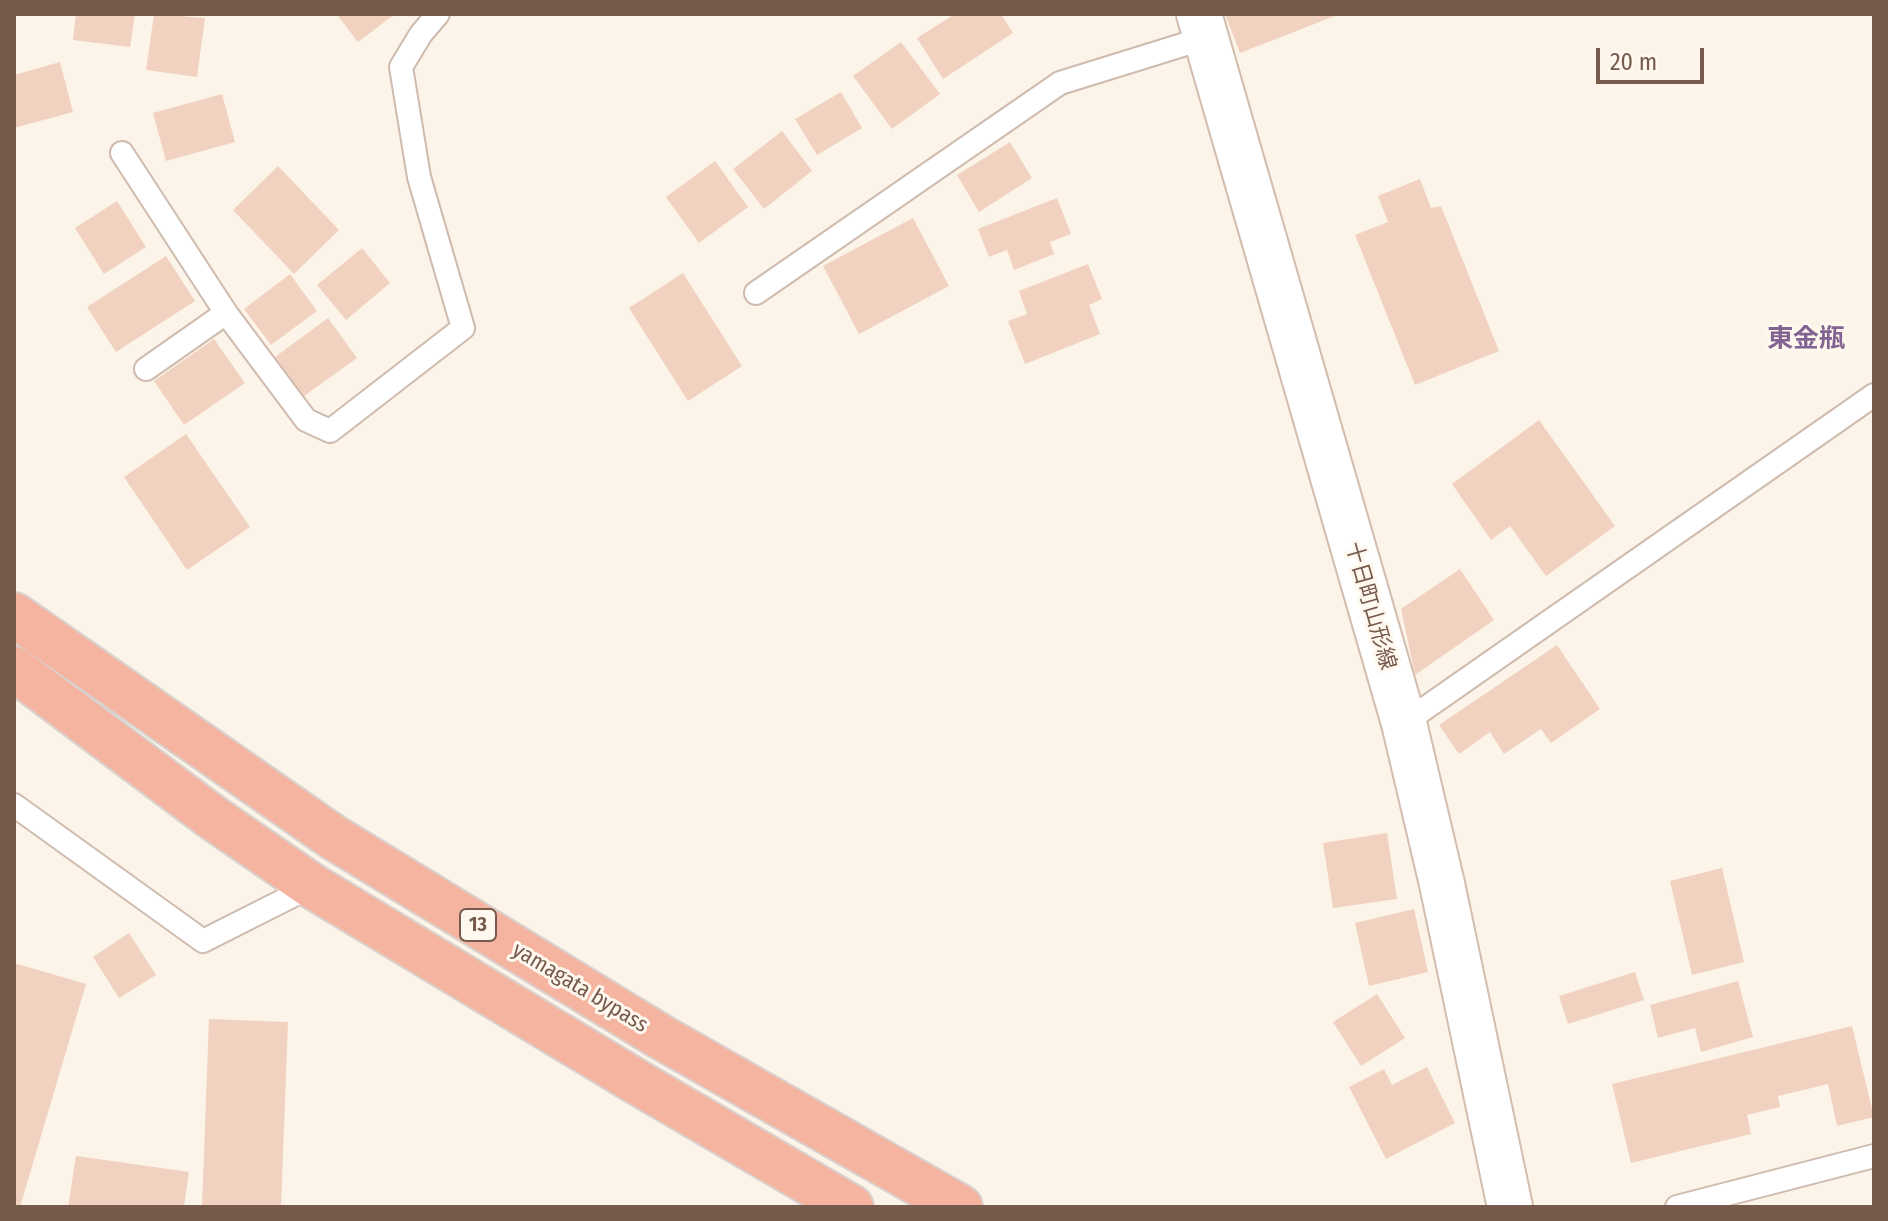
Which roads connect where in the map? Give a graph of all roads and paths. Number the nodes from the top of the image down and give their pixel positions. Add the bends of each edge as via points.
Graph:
1 (438, 14) edge
2 (1202, 26) edge
3 (122, 153) dead end
4 (756, 293) dead end
5 (226, 313) junction
6 (146, 369) dead end
7 (1874, 395) edge
8 (14, 615) edge
9 (14, 669) edge
10 (14, 692) edge
11 (1404, 723) junction
12 (14, 805) edge
13 (212, 817) junction
14 (312, 886) junction
15 (1874, 1156) edge
16 (851, 1207) edge
17 (960, 1207) edge
18 (1510, 1207) edge
19 (1677, 1207) edge

1 - 5 lane via 401,67 419,177 463,328 330,431 306,420
2 - 4 lane via 1060,83
2 - 11 main road, 十日町山形線
3 - 5 lane
5 - 6 lane
7 - 11 lane
8 - 17 highway, yamagata bypass / 13 via 333,837 661,1037
9 - 13 highway, 13
10 - 13 highway
11 - 18 main road, 十日町山形線
12 - 14 lane via 203,941
13 - 14 highway, 13
14 - 16 highway, 13
15 - 19 lane

